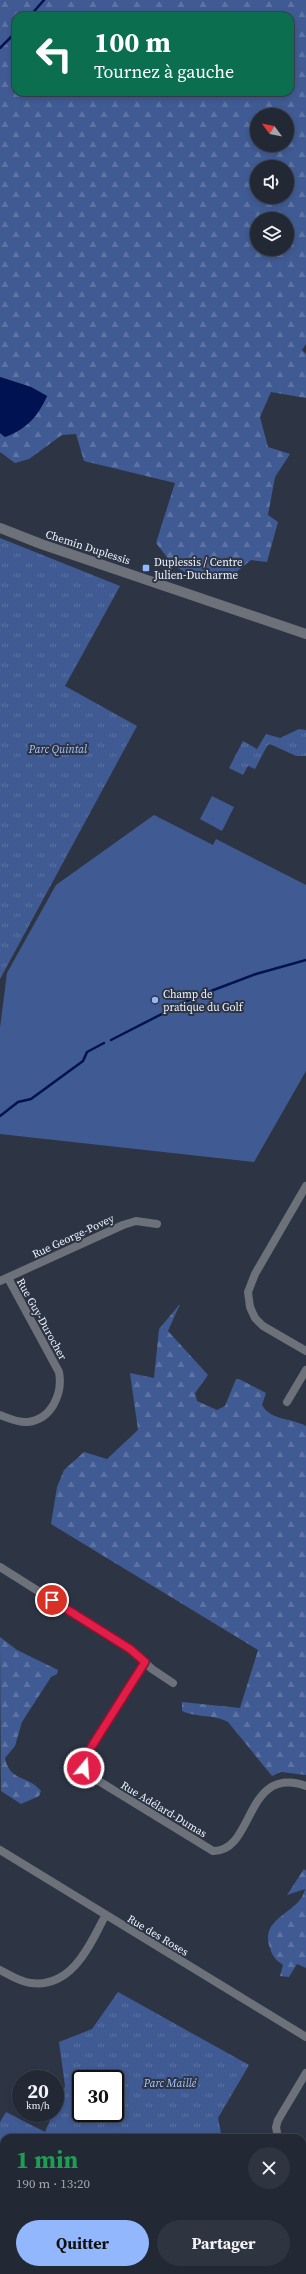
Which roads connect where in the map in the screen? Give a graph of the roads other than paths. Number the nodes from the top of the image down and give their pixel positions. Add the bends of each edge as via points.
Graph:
1 (0, 528) edge
2 (306, 634) edge
3 (306, 1186) edge
4 (156, 1224) dead end
5 (4, 1280) edge
6 (306, 1351) edge
7 (306, 1370) edge
8 (288, 1402) dead end
9 (0, 1415) edge
10 (0, 1567) edge
11 (145, 1662) junction
12 (173, 1683) dead end
13 (306, 1786) edge
14 (0, 1850) edge
15 (105, 1916) junction
16 (0, 1970) edge
17 (306, 2037) edge
18 (306, 2073) edge
19 (277, 2134) edge

1 - 2 street, Chemin Duplessis
3 - 6 street via 255,1274 248,1292 255,1318 263,1326
4 - 5 street, Rue George-Povey via 136,1221 123,1225
5 - 9 street, Rue Guy-Durocher via 59,1372 60,1381 54,1405 36,1420 26,1422
7 - 8 street
10 - 11 street via 130,1649
11 - 12 street
11 - 13 street, Rue Adélard-Dumas via 85,1757 84,1768 89,1775 213,1851 224,1849 232,1843 259,1797 267,1790 285,1782
14 - 15 street, Rue des Roses
15 - 16 street via 79,1962 57,1979 30,1983
15 - 17 street, Rue des Roses
18 - 19 street via 278,2120

